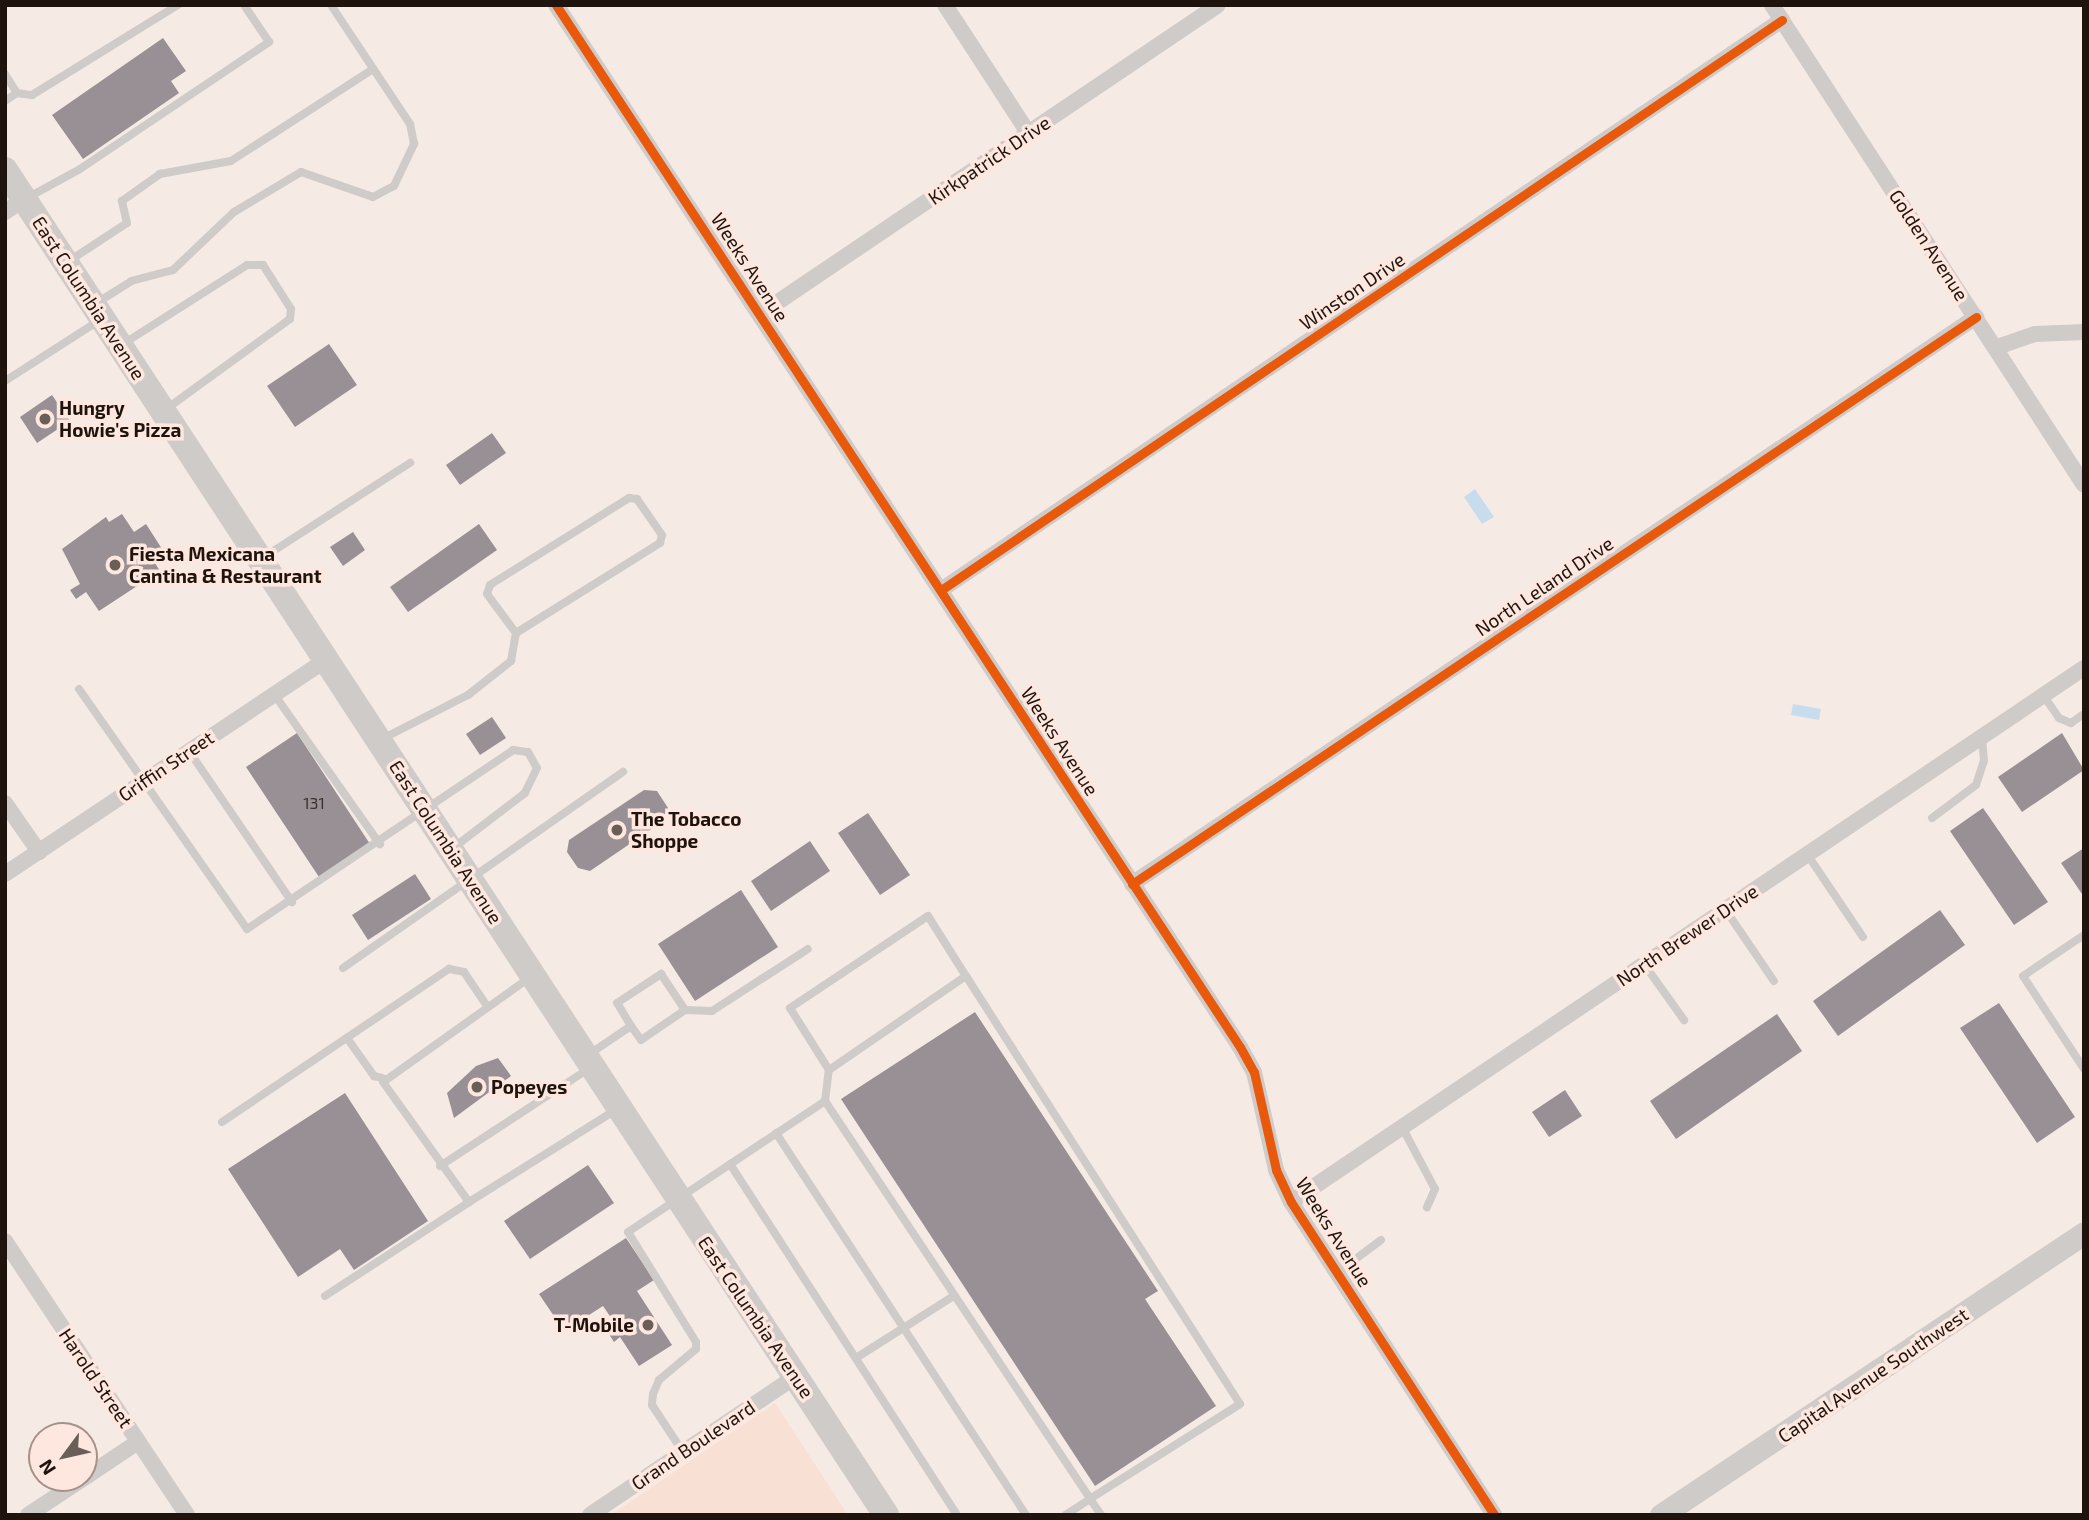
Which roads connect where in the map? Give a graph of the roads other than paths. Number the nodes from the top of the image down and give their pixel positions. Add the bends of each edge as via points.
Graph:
1 (178, 5) edge
2 (244, 5) edge
3 (331, 5) edge
4 (556, 5) edge
5 (945, 5) edge
6 (1218, 5) edge
7 (1772, 5) edge
8 (1782, 20) junction
9 (373, 69) junction
10 (5, 74) edge
11 (18, 93) junction
12 (5, 101) edge
13 (1029, 134) junction
14 (5, 170) edge
15 (15, 205) edge
16 (66, 263) junction
17 (98, 312) junction
18 (760, 314) junction
19 (1976, 317) junction
20 (2084, 332) edge
21 (120, 345) junction
22 (1997, 347) junction
23 (5, 381) edge
24 (164, 411) junction
25 (411, 463) dead end
26 (2084, 485) edge
27 (261, 558) junction
28 (941, 590) junction
29 (516, 633) junction
30 (327, 659) junction
31 (2084, 668) edge
32 (79, 689) dead end
33 (274, 694) junction
34 (2043, 695) junction
35 (2084, 714) edge
36 (1982, 736) junction
37 (380, 740) junction
38 (189, 751) junction
39 (622, 772) dead end
40 (144, 781) junction
41 (5, 803) edge
42 (427, 813) junction
43 (1932, 818) dead end
44 (380, 844) junction
45 (451, 850) junction
46 (38, 852) junction
47 (1807, 854) junction
48 (5, 874) edge
49 (469, 878) junction
50 (1132, 884) junction
51 (292, 902) junction
52 (1725, 909) junction
53 (2084, 935) edge
54 (1863, 937) dead end
55 (808, 949) dead end
56 (1644, 964) junction
57 (343, 968) dead end
58 (533, 975) junction
59 (967, 976) junction
60 (1774, 981) dead end
61 (487, 1006) junction
62 (685, 1010) junction
63 (1684, 1020) dead end
64 (631, 1026) junction
65 (347, 1038) junction
66 (589, 1061) junction
67 (2084, 1069) edge
68 (829, 1070) junction
69 (383, 1078) junction
70 (825, 1101) junction
71 (619, 1107) junction
72 (222, 1122) dead end
73 (1402, 1127) junction
74 (776, 1133) junction
75 (730, 1164) junction
76 (440, 1166) junction
77 (678, 1198) junction
78 (469, 1202) junction
79 (1291, 1202) junction
80 (1427, 1207) dead end
81 (2084, 1233) edge
82 (1381, 1240) dead end
83 (5, 1241) edge
84 (1338, 1273) junction
85 (325, 1296) dead end
86 (952, 1297) junction
87 (904, 1328) junction
88 (856, 1358) junction
89 (796, 1376) junction
90 (138, 1442) junction
91 (682, 1452) junction
92 (98, 1469) edge
93 (63, 1492) edge
94 (1090, 1499) junction
95 (1673, 1512) edge
96 (28, 1515) edge
97 (187, 1515) edge
98 (590, 1515) edge
99 (886, 1515) edge
100 (957, 1515) edge
101 (1026, 1515) edge
102 (1065, 1515) edge
103 (1101, 1515) edge
104 (1494, 1515) edge

1 - 11 lane via 32,95
2 - 15 lane via 269,42 80,169
3 - 9 lane
4 - 18 street, Weeks Avenue
5 - 13 street
6 - 13 street, Kirkpatrick Drive
7 - 8 street, Golden Avenue
8 - 19 street, Golden Avenue
8 - 28 street, Winston Drive
9 - 16 lane via 232,161 160,174 122,201 127,223
9 - 17 lane via 410,124 414,144 394,186 373,197 301,172 234,212 173,270 131,281
10 - 11 lane
11 - 12 lane
13 - 18 street, Kirkpatrick Drive
14 - 15 main road, East Columbia Avenue
15 - 16 main road, East Columbia Avenue
16 - 17 main road, East Columbia Avenue
17 - 21 main road, East Columbia Avenue
17 - 23 lane
18 - 28 street, Weeks Avenue
19 - 22 street, Golden Avenue
19 - 50 street, North Leland Drive
20 - 22 street via 2035,334
21 - 24 main road, East Columbia Avenue
21 - 24 lane via 247,265 263,265 291,309 290,319
22 - 26 street, Golden Avenue
24 - 27 main road, East Columbia Avenue
25 - 27 lane
27 - 30 main road, East Columbia Avenue
28 - 50 street, Weeks Avenue
29 - 29 lane via 660,543 662,535 637,499 629,498 490,585 487,594
29 - 37 lane via 511,661 468,695
30 - 33 street, Griffin Street
30 - 37 main road, East Columbia Avenue
31 - 34 street, North Brewer Drive
32 - 40 lane
33 - 38 street, Griffin Street
33 - 44 lane
34 - 35 lane via 2059,718 2071,723
34 - 36 street, North Brewer Drive
36 - 43 lane via 1984,761 1976,785
36 - 47 street, North Brewer Drive
37 - 42 main road, East Columbia Avenue
38 - 40 street, Griffin Street
38 - 51 lane
39 - 49 lane
40 - 46 street, Griffin Street
40 - 51 lane via 247,929
41 - 46 street
42 - 44 lane
42 - 45 main road, East Columbia Avenue
42 - 45 lane via 513,750 528,752 535,762 535,780 525,793
44 - 51 lane
45 - 49 main road, East Columbia Avenue
46 - 48 street, Griffin Street
47 - 52 street, North Brewer Drive
47 - 54 lane
49 - 57 lane
49 - 58 main road, East Columbia Avenue
50 - 79 street, Weeks Avenue via 1254,1073 1276,1170
52 - 56 street, North Brewer Drive
52 - 60 lane
53 - 67 lane via 2023,976
55 - 62 lane via 712,1011
56 - 63 lane
56 - 73 street, North Brewer Drive
58 - 61 lane
58 - 66 main road, East Columbia Avenue
59 - 68 lane
59 - 68 lane via 928,916 790,1008
59 - 94 lane via 1240,1404
61 - 65 lane via 464,972 449,969
61 - 69 lane
62 - 64 lane via 640,1040
62 - 64 lane via 661,974 617,1003
64 - 66 lane
65 - 69 lane via 374,1076
65 - 72 lane
66 - 71 main road, East Columbia Avenue
66 - 76 lane
68 - 70 lane
69 - 76 lane
70 - 74 lane
70 - 86 lane
71 - 77 main road, East Columbia Avenue
71 - 78 lane
73 - 79 street, North Brewer Drive
73 - 80 lane via 1435,1189
74 - 75 lane
74 - 87 lane
75 - 77 lane
75 - 88 lane
76 - 78 lane
77 - 89 main road, East Columbia Avenue
77 - 91 lane via 628,1232 696,1342 696,1349 659,1380 653,1394 652,1405
78 - 85 lane
79 - 84 street, Weeks Avenue
81 - 95 main road, Capital Avenue Southwest
82 - 84 lane
83 - 90 street, Harold Street
84 - 104 street, Weeks Avenue
86 - 87 lane
86 - 94 lane
87 - 88 lane
87 - 101 lane
88 - 100 lane
89 - 91 street, Grand Boulevard
89 - 99 main road, East Columbia Avenue
90 - 92 street
90 - 97 street, Harold Street
91 - 98 street, Grand Boulevard
93 - 96 street
94 - 102 lane
94 - 103 lane

